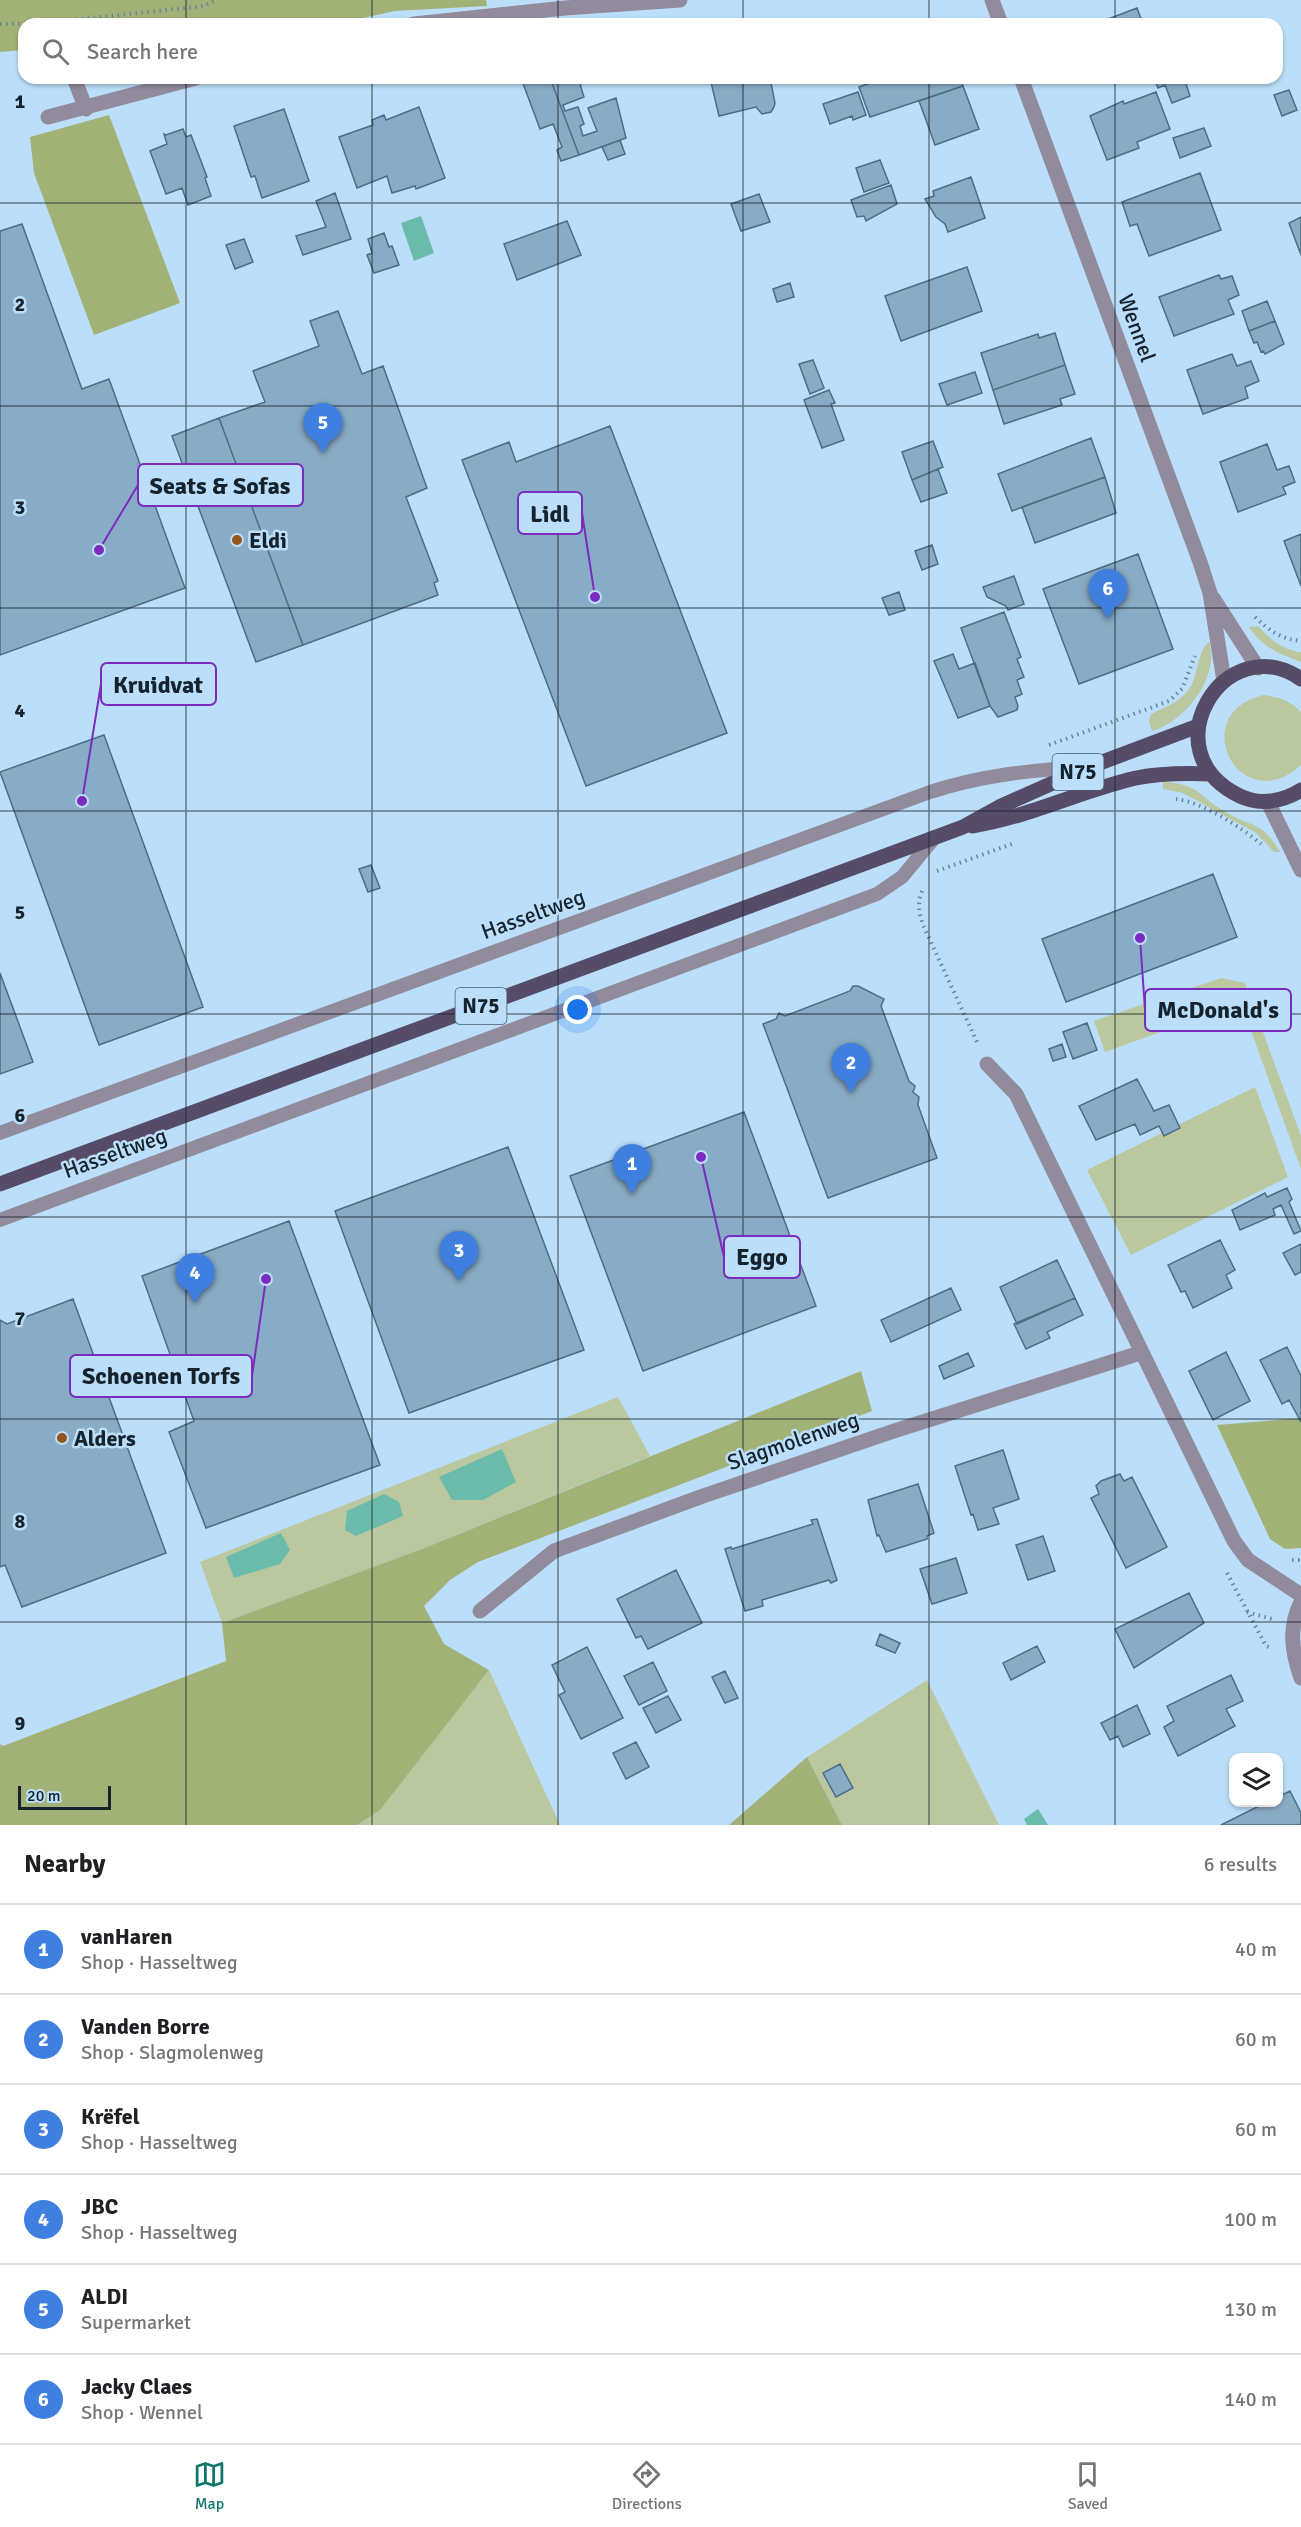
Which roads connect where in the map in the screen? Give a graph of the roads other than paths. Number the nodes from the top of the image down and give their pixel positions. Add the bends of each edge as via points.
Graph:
1 (680, 0) edge
2 (992, 0) edge
3 (471, 18) edge
4 (999, 18) edge
5 (76, 84) edge
6 (175, 84) edge
7 (1023, 84) edge
8 (86, 109) junction
9 (48, 117) dead end
10 (1210, 593) junction
11 (1258, 668) junction
12 (1301, 679) edge
13 (1224, 681) junction
14 (1198, 726) junction
15 (1089, 767) junction
16 (1210, 774) junction
17 (1301, 790) edge
18 (1268, 802) junction
19 (963, 828) junction
20 (935, 837) junction
21 (1301, 870) edge
22 (987, 1064) road end
23 (0, 1133) edge
24 (0, 1184) edge
25 (0, 1220) edge
26 (1140, 1353) junction
27 (1301, 1595) edge
28 (1301, 1602) edge
29 (480, 1611) dead end
30 (1301, 1678) edge

1 - 3 street
2 - 4 street
5 - 8 street
6 - 8 street
7 - 10 street, Wennel
8 - 9 street
10 - 11 street, Wennel
10 - 13 street, Wennel
11 - 12 main road via 1277,668
11 - 13 main road via 1240,671
13 - 14 main road via 1211,693
14 - 15 main road, Hasseltweg / N75
14 - 16 main road via 1198,744
15 - 19 main road, Hasseltweg / N75 via 1001,806
15 - 23 lane, Hasseltweg via 999,774 948,786
16 - 18 main road via 1226,789 1246,799
16 - 19 main road, Hasseltweg / N75 via 1178,772 1138,778 1006,821
17 - 18 main road
18 - 21 street
19 - 20 main road, Hasseltweg / N75
20 - 24 main road, Hasseltweg / N75
20 - 25 lane, Hasseltweg via 902,877 877,894
22 - 26 street via 1016,1094
26 - 27 street via 1234,1541 1248,1560
26 - 29 street, Slagmolenweg via 882,1435 554,1551
28 - 30 street via 1294,1624 1292,1653

